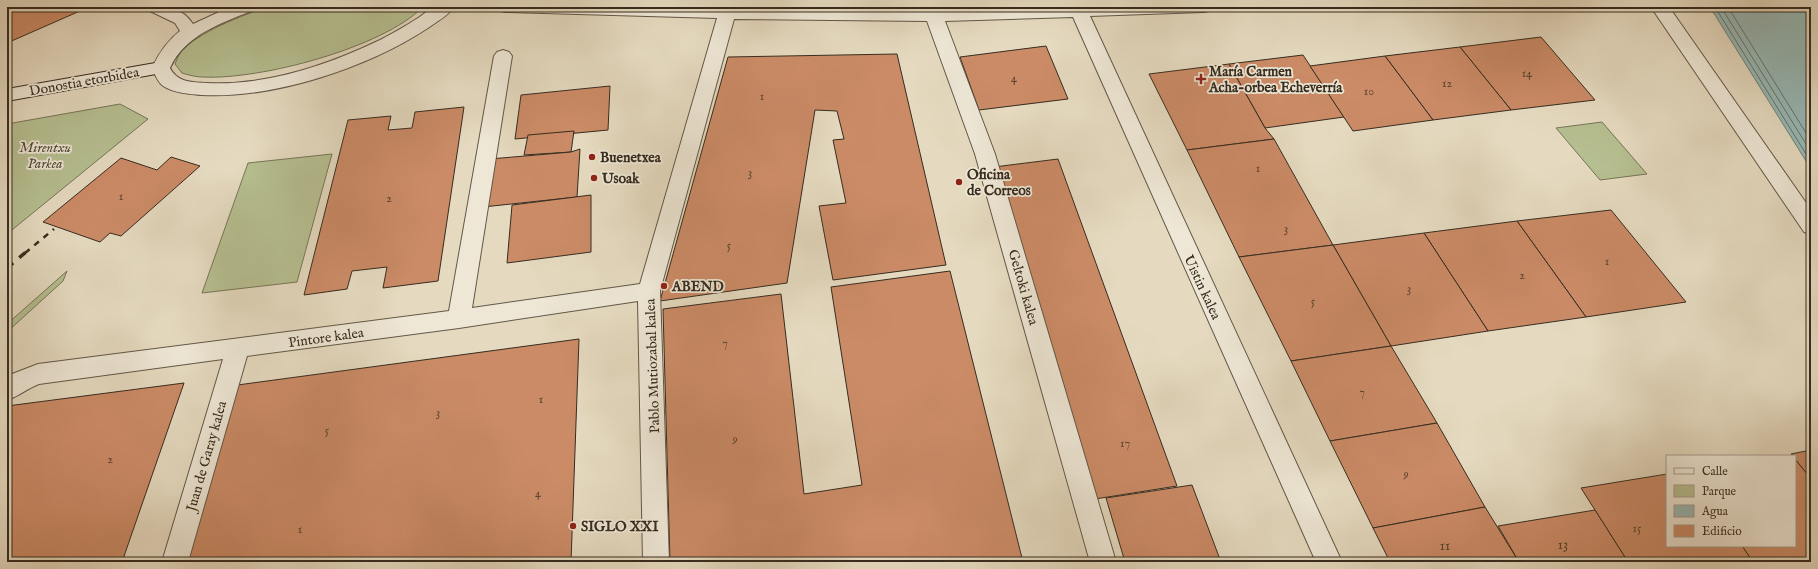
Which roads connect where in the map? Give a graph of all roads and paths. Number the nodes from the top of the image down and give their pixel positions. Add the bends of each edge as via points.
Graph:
1 (156, 7) edge
2 (245, 7) edge
3 (445, 7) edge
4 (506, 7) edge
5 (1203, 7) edge
6 (1660, 7) edge
7 (1079, 11) junction
8 (728, 13) junction
9 (934, 16) junction
10 (190, 33) junction
11 (503, 56) dead end
12 (161, 68) junction
13 (7, 95) edge
14 (1811, 226) edge
15 (649, 291) junction
16 (459, 319) junction
17 (238, 349) junction
18 (7, 390) edge
19 (175, 562) edge
20 (656, 562) edge
21 (1103, 562) edge
22 (1329, 562) edge

1 - 10 street via 181,19
2 - 10 street
3 - 12 street via 393,40 358,57 298,76 265,83 202,89 180,86 167,79
4 - 8 street
5 - 7 street
6 - 14 street
7 - 9 street
7 - 22 street, Uistin kalea
8 - 9 street
8 - 15 street, Pablo Mutiozabal kalea
9 - 21 street, Geltoki kalea via 985,154
10 - 12 street via 171,47
11 - 16 street
12 - 13 street, Donostia etorbidea
15 - 16 street, Pintore kalea
15 - 20 street, Pablo Mutiozabal kalea
16 - 17 street, Pintore kalea
17 - 18 street, Pintore kalea via 38,374 17,382
17 - 19 street, Juan de Garay kalea

